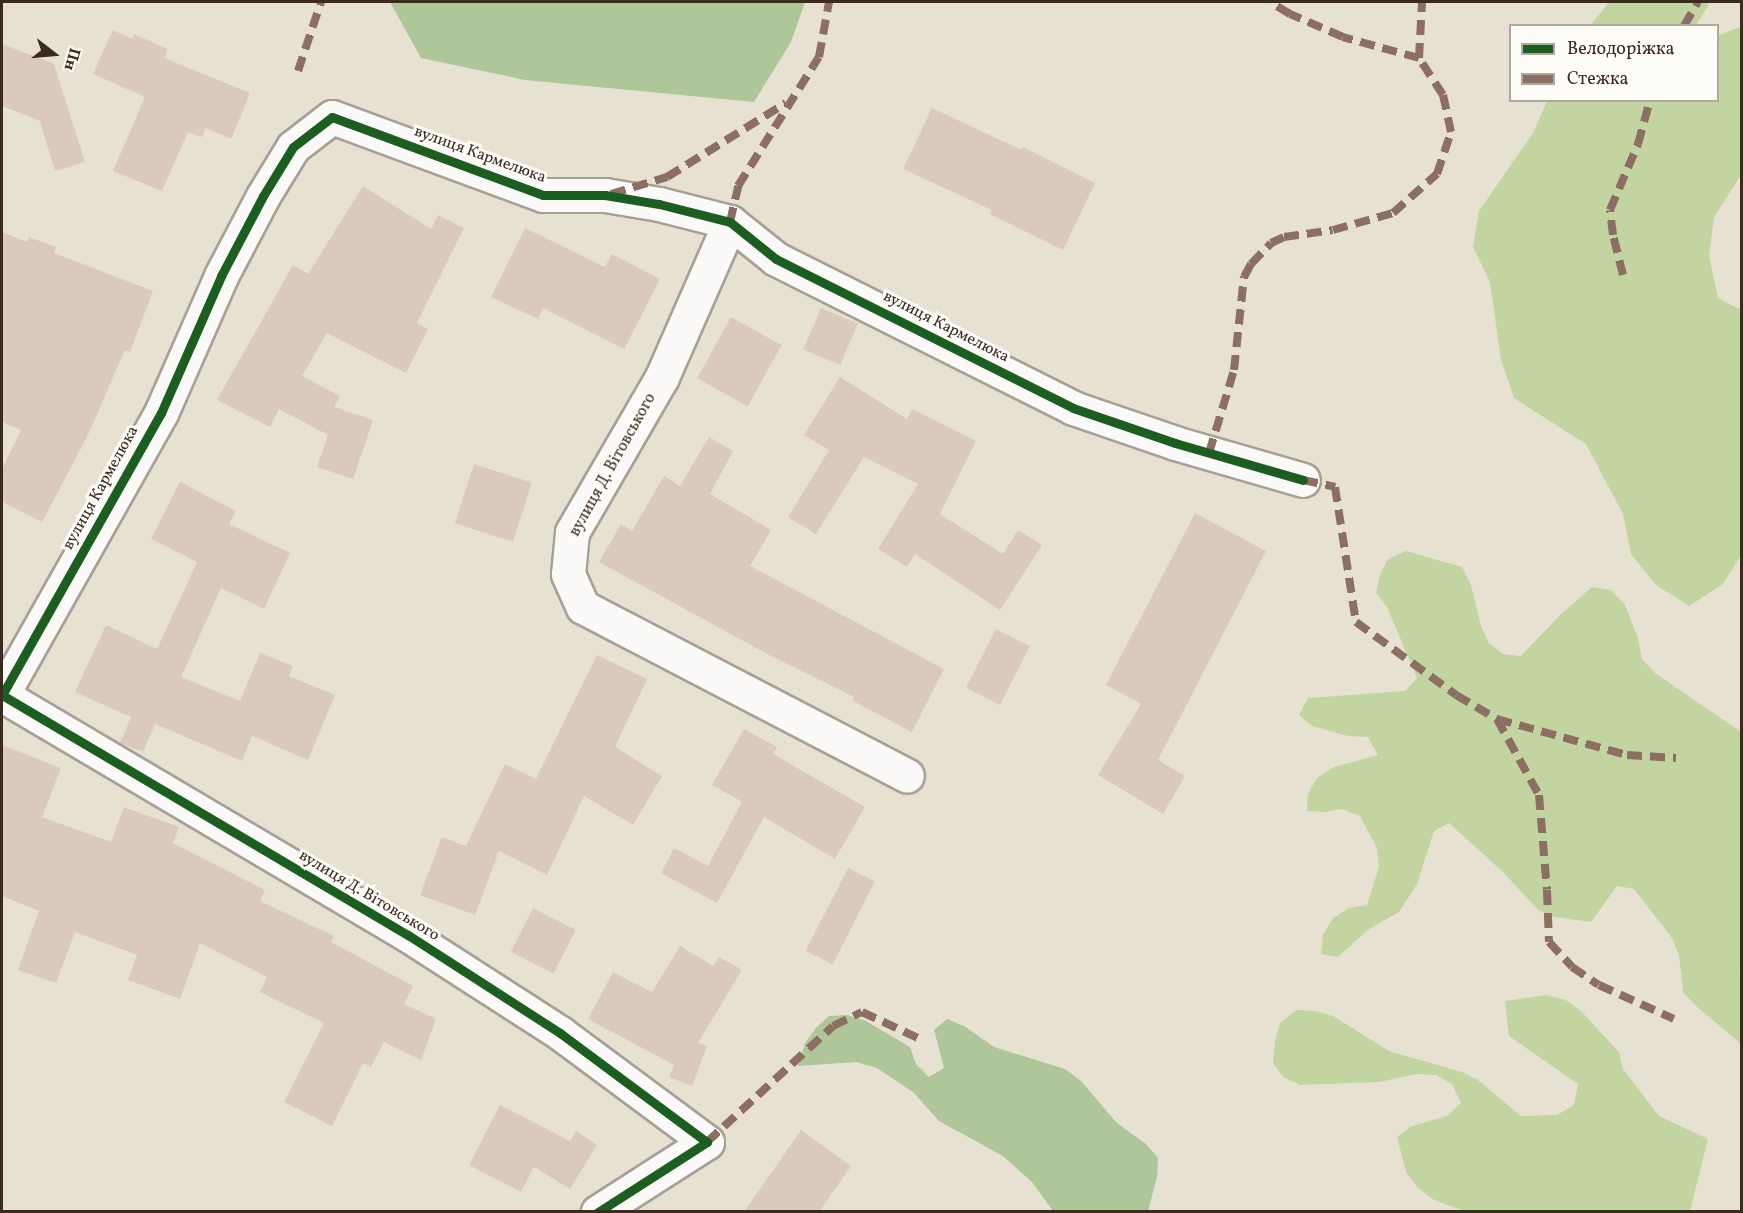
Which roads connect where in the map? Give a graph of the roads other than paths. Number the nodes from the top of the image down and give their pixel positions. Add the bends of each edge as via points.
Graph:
1 (730, 222) junction
2 (1303, 480) dead end
3 (2, 695) edge
4 (907, 776) dead end
5 (598, 1212) edge

1 - 2 street, вулиця Кармелюка via 776,259 1073,408 1174,443
1 - 3 street, вулиця Кармелюка via 605,195 543,195 332,117 292,147 263,196 221,276 161,413
1 - 4 street, вулиця Д. Вітовського via 662,377 572,532 568,574 583,607
3 - 5 street, вулиця Д. Вітовського via 408,935 560,1033 707,1143

